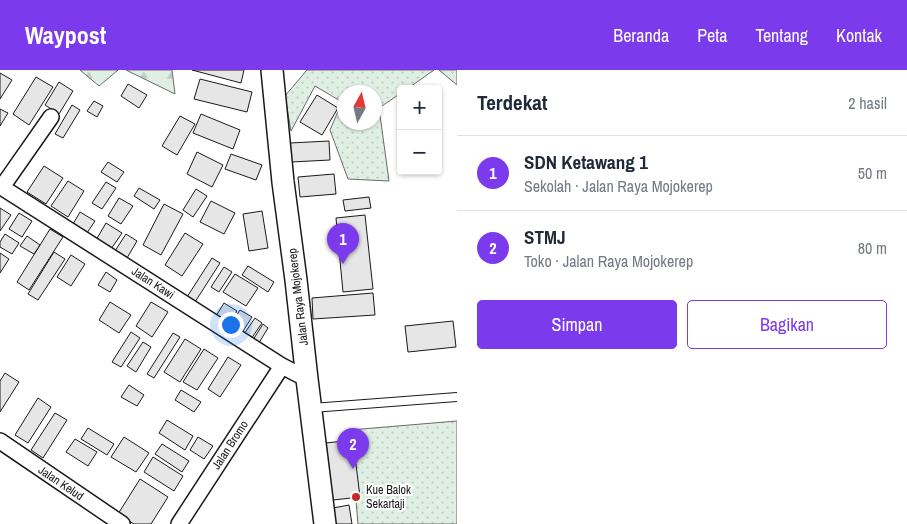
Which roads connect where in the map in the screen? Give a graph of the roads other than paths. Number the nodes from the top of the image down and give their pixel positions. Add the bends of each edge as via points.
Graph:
1 (272, 70) edge
2 (51, 117) dead end
3 (1, 186) edge
4 (282, 366) junction
5 (307, 378) junction
6 (457, 397) edge
7 (310, 408) junction
8 (0, 441) edge
9 (122, 524) edge
10 (179, 524) edge
11 (325, 524) edge

1 - 5 main road, Jalan Raya Mojokerep
2 - 3 street
3 - 4 street, Jalan Kawi
4 - 5 street, Jalan Kawi
4 - 10 street, Jalan Bromo
5 - 7 main road, Jalan Raya Mojokerep
6 - 7 lane
7 - 11 main road, Jalan Raya Mojokerep
8 - 9 street, Jalan Kelud

